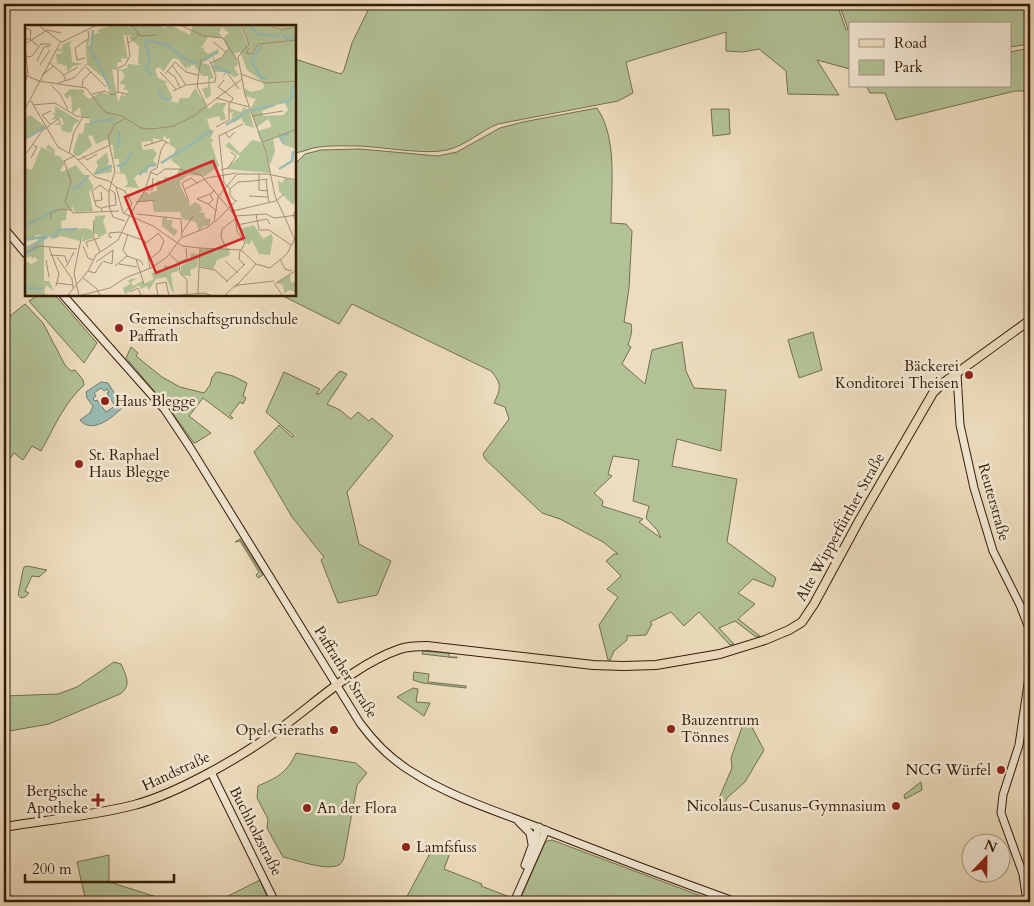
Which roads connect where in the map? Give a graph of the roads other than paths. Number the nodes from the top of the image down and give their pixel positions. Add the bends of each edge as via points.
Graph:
1 (4, 228) edge
2 (25, 253) edge
3 (64, 296) edge
4 (1030, 320) edge
5 (957, 374) junction
6 (1030, 631) edge
7 (1030, 670) edge
8 (337, 684) junction
9 (211, 772) junction
10 (515, 818) junction
11 (4, 827) edge
12 (542, 829) junction
13 (532, 848) junction
14 (522, 882) junction
15 (275, 902) edge
16 (514, 902) edge
17 (736, 902) edge
18 (1027, 902) edge

1 - 2 main road
3 - 8 main road, Paffrather Straße via 165,410
4 - 5 main road, Alte Wipperfürther Straße
5 - 6 main road, Reuterstraße via 962,434 974,488 998,562
5 - 8 main road, Alte Wipperfürther Straße via 929,398 814,604 802,622 789,630 720,654 648,665 592,664 417,646 387,655
7 - 18 main road via 1018,745 1001,813 1023,874
8 - 9 main road, Handstraße via 281,727
8 - 10 main road, Paffrather Straße via 367,731 398,762 428,782
9 - 11 main road, Handstraße via 175,790 135,804
9 - 15 main road, Buchholzstraße
10 - 12 main road, Paffrather Straße
10 - 13 main road via 530,833
12 - 13 main road
12 - 14 main road
12 - 17 main road, Paffrather Straße
13 - 14 main road
14 - 16 main road

